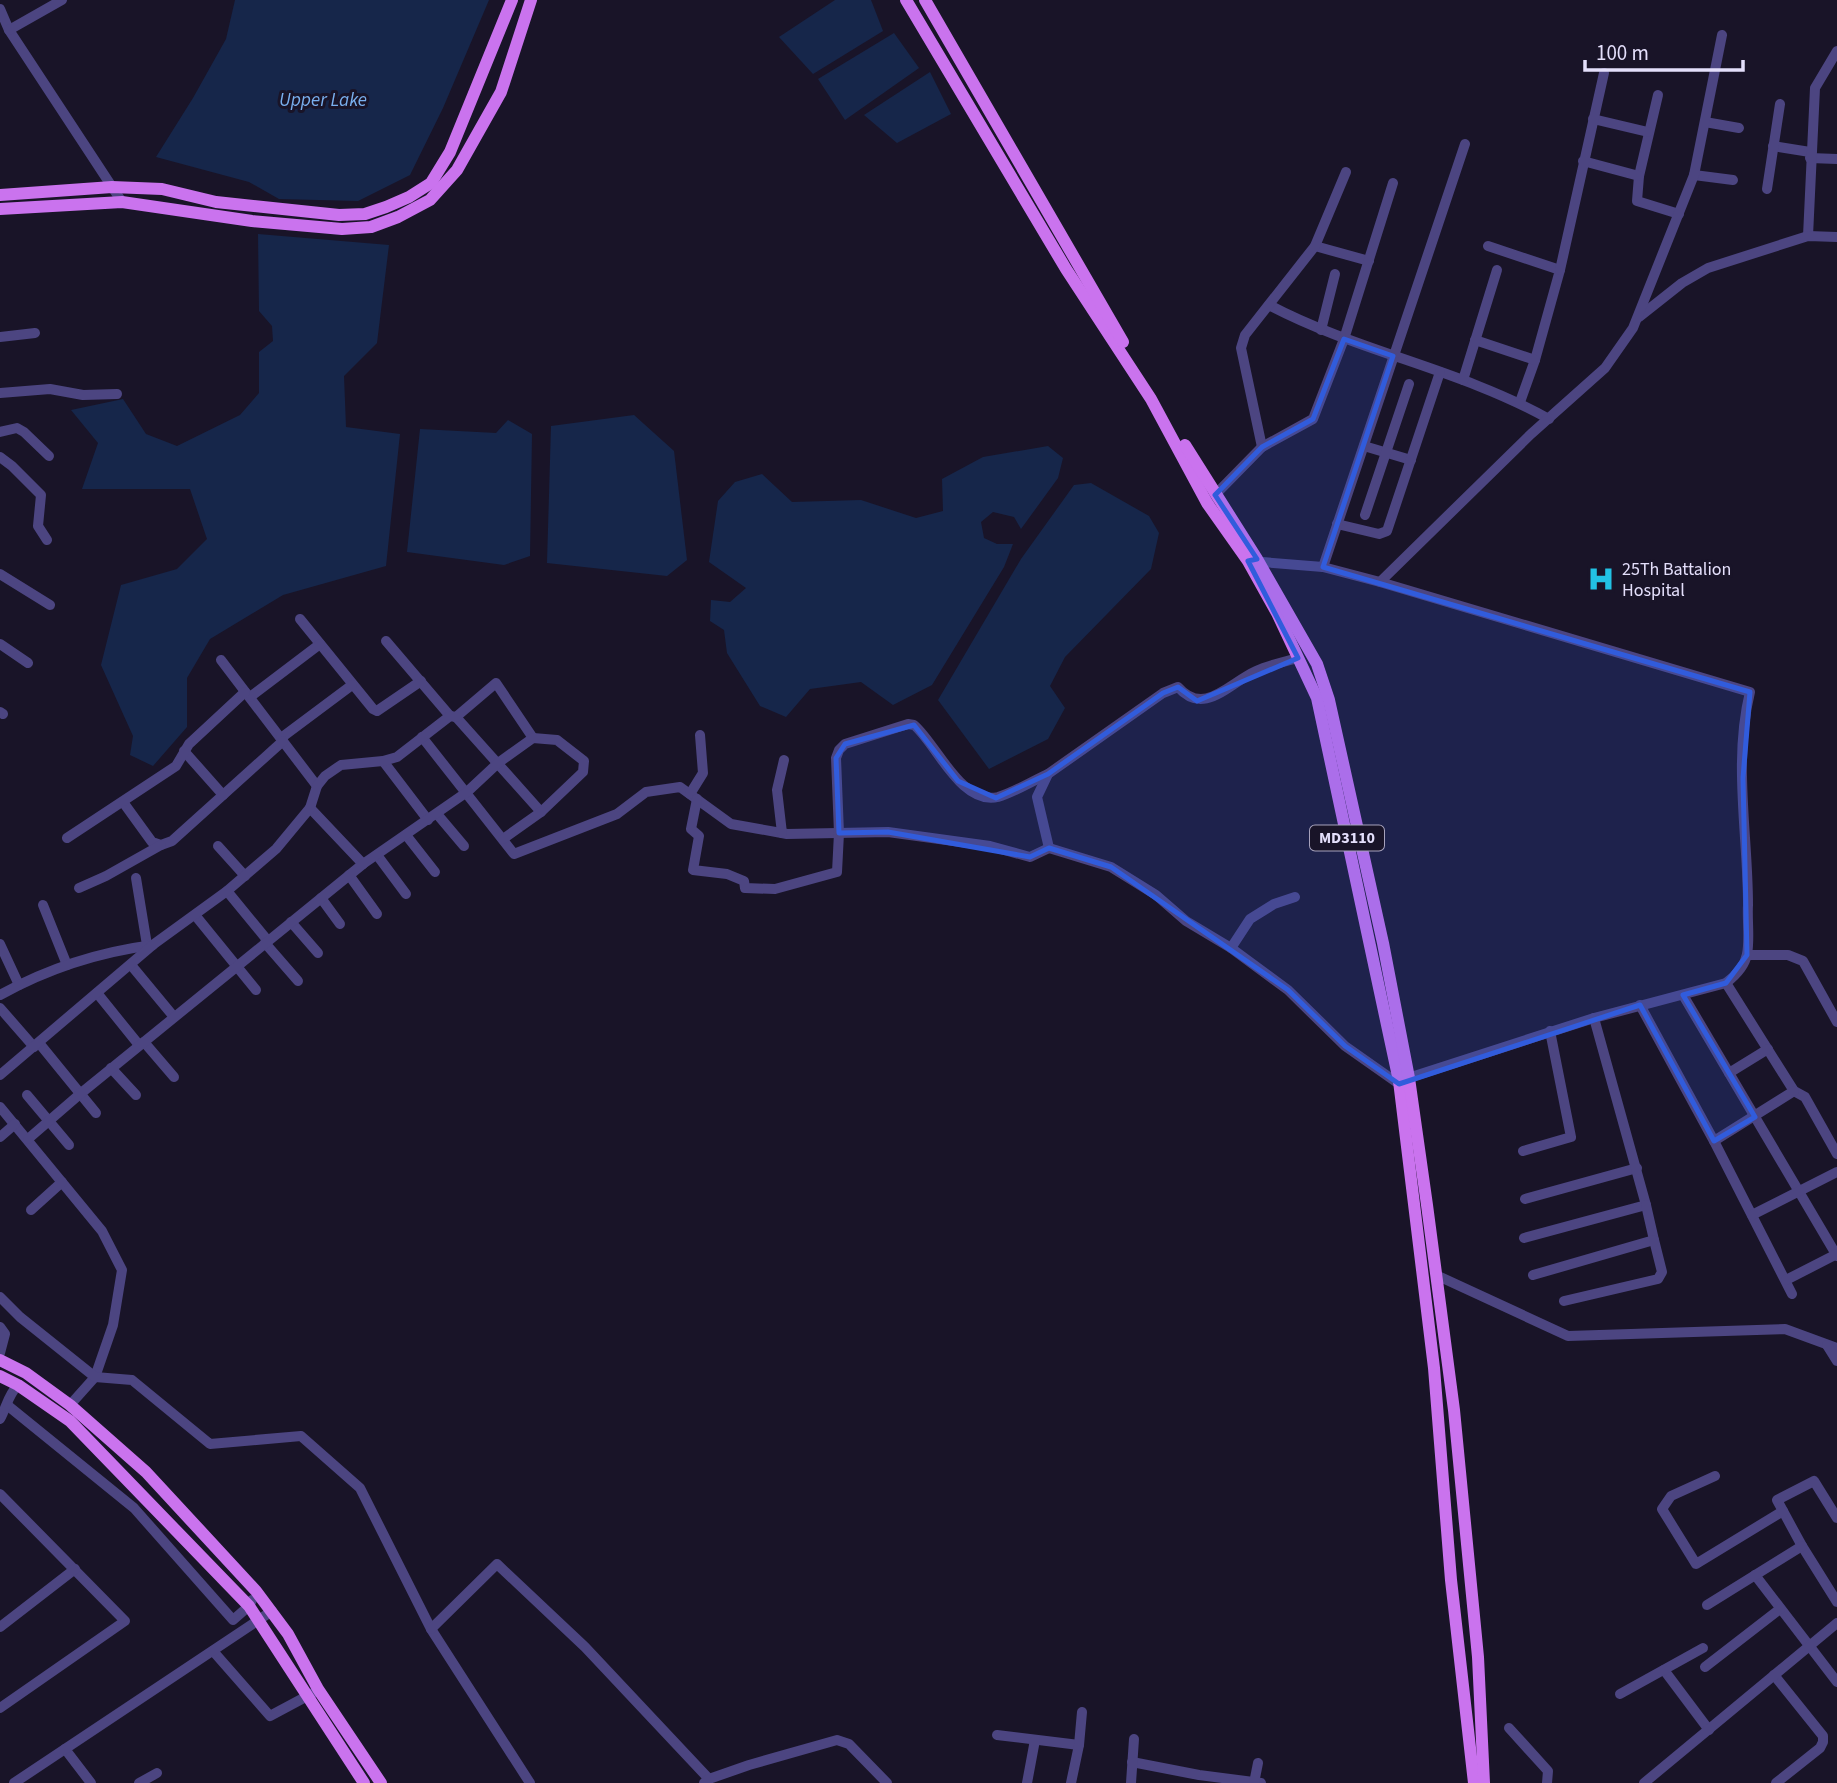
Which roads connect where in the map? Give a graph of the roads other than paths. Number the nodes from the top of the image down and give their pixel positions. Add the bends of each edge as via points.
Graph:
1 (62, 0) edge
2 (512, 0) edge
3 (531, 0) edge
4 (906, 0) edge
5 (925, 0) edge
6 (0, 9) edge
7 (9, 30) junction
8 (1722, 34) dead end
9 (1837, 51) edge
10 (1604, 73) dead end
11 (1658, 95) dead end
12 (1780, 104) dead end
13 (1593, 119) junction
14 (1705, 122) junction
15 (1739, 128) dead end
16 (1648, 132) junction
17 (1465, 144) dead end
18 (1773, 146) junction
19 (1810, 155) junction
20 (1837, 159) edge
21 (1583, 162) junction
22 (1346, 172) dead end
23 (1694, 175) junction
24 (1639, 176) junction
25 (1733, 180) dead end
26 (1393, 183) dead end
27 (112, 187) junction
28 (1767, 189) dead end
29 (0, 195) edge
30 (122, 202) junction
31 (0, 209) edge
32 (1679, 214) junction
33 (1808, 236) junction
34 (1837, 237) edge
35 (1315, 246) junction
36 (1488, 246) dead end
37 (1369, 261) junction
38 (1497, 270) dead end
39 (1560, 270) junction
40 (1335, 274) dead end
41 (1269, 305) junction
42 (1637, 318) junction
43 (1321, 330) junction
44 (35, 333) dead end
45 (0, 337) edge
46 (1344, 339) junction
47 (1475, 340) junction
48 (1393, 356) junction
49 (1535, 360) junction
50 (1440, 372) junction
51 (1464, 380) junction
52 (1409, 384) dead end
53 (0, 393) edge
54 (117, 394) dead end
55 (1520, 402) junction
56 (1549, 419) junction
57 (0, 432) edge
58 (1364, 446) junction
59 (1262, 447) junction
60 (1386, 453) junction
61 (49, 456) dead end
62 (1, 460) edge
63 (1411, 460) junction
64 (1211, 499) junction
65 (1365, 515) dead end
66 (1337, 524) junction
67 (47, 540) dead end
68 (1252, 560) junction
69 (1323, 567) junction
70 (0, 574) edge
71 (1380, 582) junction
72 (50, 605) dead end
73 (300, 619) dead end
74 (386, 640) dead end
75 (0, 644) edge
76 (320, 644) junction
77 (1298, 658) junction
78 (221, 660) dead end
79 (28, 663) dead end
80 (421, 681) junction
81 (352, 685) junction
82 (247, 695) junction
83 (453, 716) junction
84 (700, 735) dead end
85 (422, 737) junction
86 (533, 738) junction
87 (282, 739) junction
88 (184, 751) junction
89 (785, 760) dead end
90 (383, 761) junction
91 (498, 763) junction
92 (1048, 774) junction
93 (317, 786) junction
94 (467, 792) junction
95 (223, 795) junction
96 (694, 797) junction
97 (122, 802) junction
98 (310, 808) junction
99 (541, 812) junction
100 (432, 817) junction
101 (782, 833) junction
102 (839, 833) junction
103 (406, 835) junction
104 (67, 838) dead end
105 (503, 839) junction
106 (161, 845) junction
107 (218, 846) dead end
108 (464, 846) dead end
109 (1049, 848) junction
110 (377, 855) junction
111 (363, 864) junction
112 (435, 872) dead end
113 (349, 875) junction
114 (245, 876) junction
115 (136, 877) dead end
116 (79, 888) dead end
117 (227, 891) junction
118 (406, 894) dead end
119 (1295, 897) dead end
120 (321, 898) junction
121 (43, 905) dead end
122 (377, 914) dead end
123 (195, 915) junction
124 (291, 922) junction
125 (340, 923) dead end
126 (267, 942) junction
127 (0, 944) edge
128 (151, 945) junction
129 (1231, 948) junction
130 (318, 953) dead end
131 (1747, 955) junction
132 (67, 965) junction
133 (131, 965) junction
134 (237, 966) junction
135 (298, 981) dead end
136 (1726, 983) junction
137 (19, 985) junction
138 (256, 990) dead end
139 (97, 993) junction
140 (0, 995) edge
141 (1683, 995) junction
142 (1640, 1005) junction
143 (0, 1008) edge
144 (174, 1017) junction
145 (1594, 1017) junction
146 (1837, 1023) edge
147 (1550, 1031) junction
148 (141, 1043) junction
149 (36, 1045) junction
150 (1768, 1049) junction
151 (111, 1068) junction
152 (1729, 1073) junction
153 (0, 1075) edge
154 (174, 1077) dead end
155 (1402, 1081) junction
156 (1794, 1091) junction
157 (80, 1094) junction
158 (27, 1095) dead end
159 (136, 1095) dead end
160 (0, 1107) edge
161 (96, 1113) dead end
162 (1755, 1117) junction
163 (48, 1120) junction
164 (15, 1124) junction
165 (0, 1137) edge
166 (27, 1139) junction
167 (1714, 1141) junction
168 (69, 1145) dead end
169 (1523, 1151) dead end
170 (1837, 1154) edge
171 (1637, 1168) junction
172 (1837, 1172) edge
173 (62, 1182) junction
174 (1798, 1192) junction
175 (1525, 1199) dead end
176 (1646, 1205) junction
177 (31, 1210) dead end
178 (1752, 1215) junction
179 (1524, 1238) dead end
180 (1654, 1240) junction
181 (1837, 1255) edge
182 (1436, 1275) junction
183 (1533, 1275) dead end
184 (1786, 1280) junction
185 (1792, 1294) dead end
186 (0, 1297) edge
187 (1564, 1301) dead end
188 (0, 1327) edge
189 (1832, 1346) edge
190 (0, 1353) edge
191 (0, 1360) edge
192 (1837, 1361) edge
193 (0, 1376) edge
194 (94, 1377) junction
195 (18, 1385) junction
196 (5, 1398) edge
197 (70, 1405) junction
198 (0, 1419) edge
199 (1715, 1476) dead end
200 (0, 1494) edge
201 (1783, 1511) junction
202 (1837, 1518) edge
203 (1802, 1546) junction
204 (75, 1569) junction
205 (1755, 1575) junction
206 (256, 1591) junction
207 (1837, 1602) edge
208 (1707, 1605) dead end
209 (250, 1606) junction
210 (1780, 1609) junction
211 (272, 1611) junction
212 (259, 1620) junction
213 (1837, 1623) edge
214 (0, 1627) edge
215 (431, 1629) junction
216 (1809, 1646) junction
217 (1703, 1648) dead end
218 (214, 1651) junction
219 (1706, 1667) dead end
220 (1664, 1670) junction
221 (1774, 1675) junction
222 (1837, 1682) edge
223 (313, 1693) junction
224 (1620, 1695) dead end
225 (0, 1708) edge
226 (1082, 1713) dead end
227 (1509, 1728) dead end
228 (1709, 1730) junction
229 (997, 1735) dead end
230 (1134, 1739) dead end
231 (1035, 1740) junction
232 (1079, 1745) junction
233 (65, 1749) junction
234 (1132, 1762) junction
235 (1258, 1763) dead end
236 (157, 1773) dead end
237 (1199, 1779) edge
238 (707, 1781) edge
239 (1257, 1782) edge
240 (14, 1783) edge
241 (91, 1783) edge
242 (139, 1783) edge
243 (364, 1783) edge
244 (380, 1783) edge
245 (530, 1783) edge
246 (887, 1783) edge
247 (1027, 1783) edge
248 (1071, 1783) edge
249 (1131, 1783) edge
250 (1474, 1783) edge
251 (1484, 1783) edge
252 (1547, 1783) edge
253 (1644, 1783) edge
254 (1776, 1783) edge

1 - 7 street
2 - 27 main road via 450,152 431,183 409,197 365,214 339,215 216,202 162,189
3 - 30 main road via 501,92 457,170 430,200 398,218 371,227 342,229
4 - 64 main road, MD3110 via 1066,269
5 - 64 main road, MD3110
6 - 7 street
7 - 27 street
8 - 14 street
9 - 19 street via 1815,88
10 - 13 street
11 - 16 street
12 - 18 street
13 - 16 street
13 - 21 street
14 - 15 street
14 - 23 street
16 - 24 street
17 - 48 street
18 - 19 street
18 - 28 street
19 - 20 street
19 - 33 street
21 - 24 street
21 - 39 street
22 - 35 street
23 - 25 street
23 - 32 street
24 - 32 street via 1637,201
26 - 37 street
27 - 29 main road
27 - 30 street
30 - 31 main road
32 - 42 street
33 - 34 street
33 - 42 street via 1708,268
35 - 37 street
35 - 41 street
36 - 39 street
37 - 46 street
38 - 47 street
39 - 49 street
40 - 43 street
41 - 43 street
41 - 59 street via 1245,335 1241,348
42 - 56 street via 1605,368
43 - 46 street
44 - 45 street
46 - 48 street
46 - 59 street via 1313,419
47 - 49 street
47 - 51 street
48 - 50 street
48 - 58 street
49 - 55 street
50 - 51 street
50 - 63 street
51 - 55 street
52 - 60 street
53 - 54 street via 50,389 83,395
55 - 56 street
56 - 71 street
57 - 61 street via 17,428
58 - 60 street
58 - 66 street
59 - 64 street
60 - 63 street
60 - 65 street
62 - 67 street via 41,495 38,526
63 - 66 street via 1387,531 1379,534
64 - 68 main road, MD3110
66 - 69 street
68 - 69 street
68 - 77 main road, MD3110
68 - 155 main road, MD3110 via 1317,664 1329,700 1383,943
69 - 71 street
70 - 72 street
71 - 131 street via 1750,692 1744,714 1743,778
73 - 76 street
74 - 80 street
75 - 79 street
76 - 81 street
76 - 82 street
77 - 92 street via 1256,671 1197,701 1178,687 1163,693
77 - 155 main road, MD3110 via 1317,698
78 - 82 street
80 - 81 street via 377,710
80 - 83 street
81 - 87 street
82 - 87 street
82 - 88 street
83 - 85 street
83 - 86 street via 496,683
83 - 91 street
84 - 96 street via 703,773
85 - 90 street via 397,757
85 - 94 street
86 - 91 street
86 - 99 street via 557,740 584,761 583,772
87 - 93 street
87 - 95 street
88 - 95 street
88 - 97 street via 176,766
89 - 101 street via 777,790
90 - 93 street via 341,765
90 - 100 street
91 - 94 street
91 - 99 street
92 - 102 street via 996,797 978,794 958,781 918,728 908,724 839,750
92 - 109 street via 1037,797
93 - 98 street
94 - 100 street
94 - 105 street
95 - 106 street via 172,841
96 - 101 street via 731,824
96 - 102 street via 691,830 699,836 693,870 727,874 744,881 745,888 775,889 837,872
96 - 105 street via 680,787 646,792 617,814 514,854
97 - 104 street
97 - 106 street via 152,842
98 - 111 street
98 - 114 street via 276,849
99 - 105 street
100 - 103 street
100 - 108 street
101 - 102 street
102 - 109 street via 888,832 990,846 1030,857
103 - 110 street
103 - 112 street
106 - 116 street
107 - 114 street
109 - 129 street via 1111,867
110 - 111 street
110 - 118 street
111 - 113 street
113 - 120 street
113 - 122 street
114 - 117 street
115 - 128 street
117 - 123 street
117 - 126 street
119 - 129 street via 1250,919
120 - 124 street
120 - 125 street
121 - 132 street
123 - 128 street
123 - 134 street
124 - 126 street
124 - 130 street
126 - 134 street
126 - 135 street
127 - 137 street
128 - 132 street
128 - 133 street
129 - 155 street via 1288,990 1345,1046
131 - 136 street via 1737,975
131 - 146 street via 1788,955 1803,961
132 - 137 street
133 - 139 street
133 - 144 street
134 - 138 street
134 - 144 street
136 - 141 street
136 - 150 street
137 - 140 street
139 - 148 street
139 - 149 street
141 - 142 street
141 - 152 street
142 - 145 street
142 - 167 street
143 - 149 street
144 - 148 street
145 - 147 street
145 - 171 street
147 - 155 street
147 - 169 street via 1572,1137
148 - 151 street
148 - 154 street
149 - 153 street
149 - 157 street
150 - 152 street
150 - 156 street
151 - 157 street
151 - 159 street
152 - 162 street
155 - 182 main road, MD3110
155 - 250 main road, MD3110
156 - 162 street
156 - 170 street via 1805,1097
157 - 161 street
157 - 163 street
158 - 163 street
160 - 164 street
162 - 167 street
162 - 174 street
163 - 166 street
163 - 168 street
164 - 165 street
164 - 166 street
166 - 173 street
167 - 178 street
171 - 175 street
171 - 176 street
172 - 174 street
173 - 177 street
173 - 194 street via 102,1231 122,1270 113,1325
174 - 178 street
174 - 181 street
176 - 179 street
176 - 180 street
178 - 184 street
180 - 183 street
180 - 187 street via 1662,1272 1658,1279
181 - 184 street
182 - 189 street via 1568,1336 1785,1329
182 - 251 main road, MD3110 via 1478,1657
184 - 185 street
186 - 194 street
188 - 190 street via 5,1339
189 - 192 street
191 - 197 main road
193 - 195 main road
194 - 197 street
194 - 215 street via 132,1380 211,1444 301,1436 360,1488
195 - 196 street
195 - 209 main road via 70,1421
196 - 198 street
196 - 209 street via 134,1508 233,1620
197 - 206 main road via 146,1472
199 - 201 street via 1671,1496 1662,1509 1696,1564
200 - 204 street
201 - 202 street via 1777,1500 1814,1481
201 - 203 street
203 - 205 street
203 - 207 street
204 - 214 street
204 - 225 street via 125,1621
205 - 208 street
205 - 210 street
206 - 209 street
206 - 211 main road
209 - 212 main road
210 - 216 street
210 - 219 street
211 - 212 street
211 - 223 main road via 288,1634
212 - 218 street
212 - 223 main road
213 - 216 street
215 - 238 street via 497,1564 585,1647
215 - 245 street
216 - 221 street
216 - 222 street
217 - 220 street
218 - 223 street via 270,1716
218 - 233 street
220 - 224 street
220 - 228 street
221 - 228 street
221 - 254 street via 1824,1742
223 - 243 main road
223 - 244 main road
226 - 232 street
227 - 252 street via 1548,1771
228 - 253 street
229 - 231 street
230 - 234 street
231 - 232 street
231 - 247 street
232 - 248 street
233 - 240 street
233 - 241 street
234 - 237 street
234 - 249 street
235 - 239 street
236 - 242 street
237 - 239 street
238 - 246 street via 837,1740 849,1744

